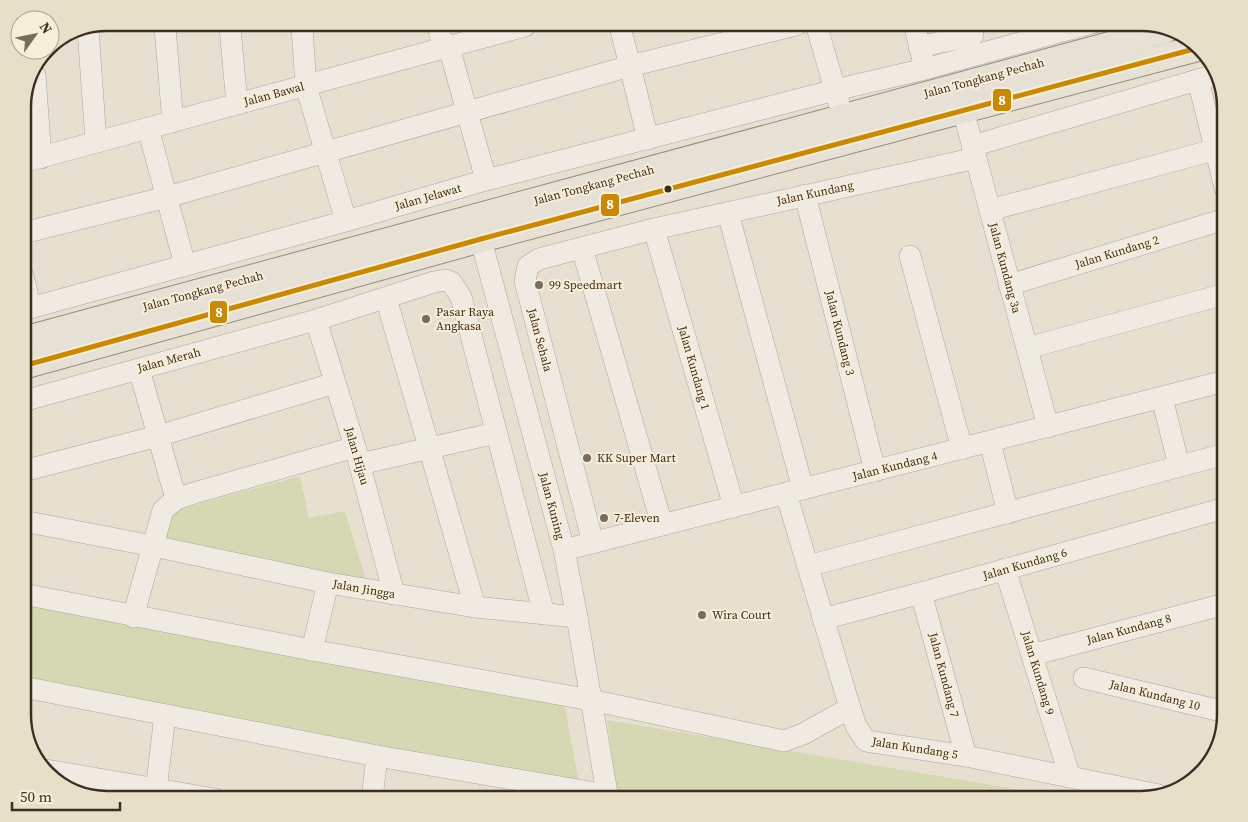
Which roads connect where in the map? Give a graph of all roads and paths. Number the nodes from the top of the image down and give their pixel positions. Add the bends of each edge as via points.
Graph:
1 (165, 31) edge
2 (230, 31) edge
3 (302, 31) edge
4 (440, 31) edge
5 (507, 31) edge
6 (621, 31) edge
7 (768, 31) edge
8 (818, 31) edge
9 (916, 31) edge
10 (1025, 31) edge
11 (1155, 33) edge
12 (88, 34) edge
13 (974, 37) edge
14 (919, 47) junction
15 (447, 48) junction
16 (1191, 50) edge
17 (630, 66) junction
18 (925, 69) junction
19 (1208, 77) edge
20 (35, 86) edge
21 (306, 86) junction
22 (835, 90) junction
23 (237, 104) junction
24 (962, 110) junction
25 (467, 114) junction
26 (173, 122) junction
27 (1217, 127) edge
28 (148, 128) junction
29 (845, 129) junction
30 (648, 139) junction
31 (96, 142) junction
32 (1217, 150) edge
33 (974, 152) junction
34 (326, 154) junction
35 (32, 160) edge
36 (486, 180) junction
37 (805, 195) junction
38 (167, 197) junction
39 (990, 210) junction
40 (728, 213) junction
41 (346, 221) junction
42 (1217, 222) edge
43 (478, 228) junction
44 (654, 229) junction
45 (31, 231) edge
46 (582, 248) junction
47 (910, 256) dead end
48 (185, 265) junction
49 (1010, 285) junction
50 (1217, 296) edge
51 (386, 298) junction
52 (31, 308) edge
53 (316, 320) junction
54 (31, 338) edge
55 (1027, 348) junction
56 (31, 364) edge
57 (139, 368) junction
58 (336, 383) junction
59 (1217, 383) edge
60 (1162, 398) junction
61 (31, 399) edge
62 (1048, 427) junction
63 (496, 433) junction
64 (158, 436) junction
65 (990, 442) junction
66 (430, 448) junction
67 (962, 448) junction
68 (358, 455) junction
69 (1217, 456) edge
70 (1179, 466) junction
71 (31, 469) edge
72 (875, 470) junction
73 (794, 491) junction
74 (176, 500) junction
75 (734, 507) junction
76 (1217, 510) edge
77 (1008, 513) junction
78 (31, 523) edge
79 (662, 525) junction
80 (592, 543) junction
81 (153, 546) junction
82 (564, 550) junction
83 (808, 566) junction
84 (1005, 569) junction
85 (328, 583) junction
86 (922, 593) junction
87 (394, 594) junction
88 (31, 596) edge
89 (1217, 606) edge
90 (475, 607) junction
91 (544, 614) junction
92 (132, 617) junction
93 (577, 617) junction
94 (823, 619) junction
95 (312, 650) junction
96 (1032, 654) junction
97 (1084, 678) dead end
98 (31, 690) edge
99 (592, 700) junction
100 (850, 708) junction
101 (1217, 710) edge
102 (165, 715) junction
103 (377, 756) junction
104 (966, 756) junction
105 (63, 776) edge
106 (1070, 777) junction
107 (83, 784) edge
108 (133, 791) edge
109 (155, 791) edge
110 (373, 791) edge
111 (573, 791) edge
112 (606, 791) edge
113 (1139, 791) edge

1 - 26 street
2 - 23 street
3 - 21 street
4 - 15 street
5 - 15 street, Jalan Bawal
6 - 17 street
7 - 17 street
8 - 22 street
9 - 14 street
10 - 13 street
11 - 29 main road, Jalan Tongkang Pechah
12 - 31 street
13 - 14 street
13 - 18 street, Jalan Jelawat
14 - 18 street
15 - 21 street, Jalan Bawal
15 - 25 street
16 - 24 main road, Jalan Tongkang Pechah
17 - 25 street
17 - 30 street
18 - 22 street, Jalan Jelawat
19 - 27 street
19 - 33 street, Jalan Kundang
20 - 35 street
21 - 23 street, Jalan Bawal
21 - 34 street
22 - 29 street
22 - 30 street, Jalan Jelawat
23 - 26 street, Jalan Bawal
24 - 29 main road, Jalan Tongkang Pechah
24 - 33 street, Jalan Kundang 3a
25 - 34 street
25 - 36 street
26 - 28 street, Jalan Bawal
28 - 31 street, Jalan Bawal
28 - 38 street
29 - 43 main road, Jalan Tongkang Pechah
30 - 36 street, Jalan Jelawat
31 - 35 street, Jalan Bawal
32 - 39 street
33 - 37 street, Jalan Kundang
33 - 39 street, Jalan Kundang 3a
34 - 38 street
34 - 41 street
36 - 41 street, Jalan Jelawat
37 - 40 street, Jalan Kundang
37 - 72 street, Jalan Kundang 3
38 - 45 street
38 - 48 street
39 - 49 street, Jalan Kundang 3a
40 - 44 street, Jalan Kundang
40 - 73 street, Jalan Kundang 5
41 - 48 street, Jalan Jelawat
42 - 49 street, Jalan Kundang 2
43 - 54 main road, Jalan Tongkang Pechah
43 - 56 main road, Jalan Tongkang Pechah
43 - 82 street, Jalan Kuning
44 - 46 street, Jalan Sehala
44 - 75 street, Jalan Kundang 1
46 - 79 street
46 - 80 street, Jalan Sehala via 539,258 528,266 524,281
47 - 67 street
48 - 52 street, Jalan Jelawat
49 - 55 street, Jalan Kundang 3a
50 - 55 street
51 - 53 street, Jalan Merah
51 - 63 street, Jalan Merah via 445,280 456,287 474,343
51 - 66 street
53 - 57 street, Jalan Merah
53 - 58 street, Jalan Hijau
55 - 62 street, Jalan Kundang 3a
57 - 61 street, Jalan Merah
57 - 64 street
58 - 64 street
58 - 68 street, Jalan Hijau
59 - 60 street, Jalan Kundang 4
60 - 62 street, Jalan Kundang 4
60 - 70 street
62 - 65 street, Jalan Kundang 4
63 - 66 street
63 - 91 street, Jalan Merah
64 - 71 street
64 - 74 street
65 - 67 street, Jalan Kundang 4
65 - 77 street
66 - 68 street
66 - 90 street
67 - 72 street, Jalan Kundang 4
68 - 74 street
68 - 87 street, Jalan Hijau
69 - 70 street
70 - 77 street
72 - 73 street, Jalan Kundang 4
73 - 75 street, Jalan Kundang 4
73 - 83 street, Jalan Kundang 5
74 - 81 street via 164,510
75 - 79 street, Jalan Kundang 4
76 - 84 street, Jalan Kundang 6
77 - 83 street
78 - 81 street, Jalan Jingga
79 - 80 street, Jalan Kundang 4
80 - 82 street, Jalan Kundang 4
81 - 85 street, Jalan Jingga
81 - 92 street
82 - 93 street, Jalan Kuning
83 - 94 street, Jalan Kundang 5
84 - 86 street, Jalan Kundang 6
84 - 96 street, Jalan Kundang 9
85 - 87 street, Jalan Jingga
85 - 95 street
86 - 94 street, Jalan Kundang 6
86 - 104 street, Jalan Kundang 7
87 - 90 street, Jalan Jingga
88 - 92 street
89 - 96 street, Jalan Kundang 8
90 - 91 street, Jalan Jingga
91 - 93 street, Jalan Jingga
92 - 95 street
93 - 99 street, Jalan Kuning
94 - 100 street, Jalan Kundang 5
95 - 99 street
96 - 106 street, Jalan Kundang 9
97 - 101 street, Jalan Kundang 10
98 - 102 street
99 - 100 street via 784,741
99 - 112 street, Jalan Kuning
100 - 104 street, Jalan Kundang 5 via 866,741
102 - 103 street
102 - 109 street
103 - 110 street
103 - 111 street
104 - 106 street, Jalan Kundang 5
105 - 107 street
106 - 113 street, Jalan Kundang 5
107 - 108 street

